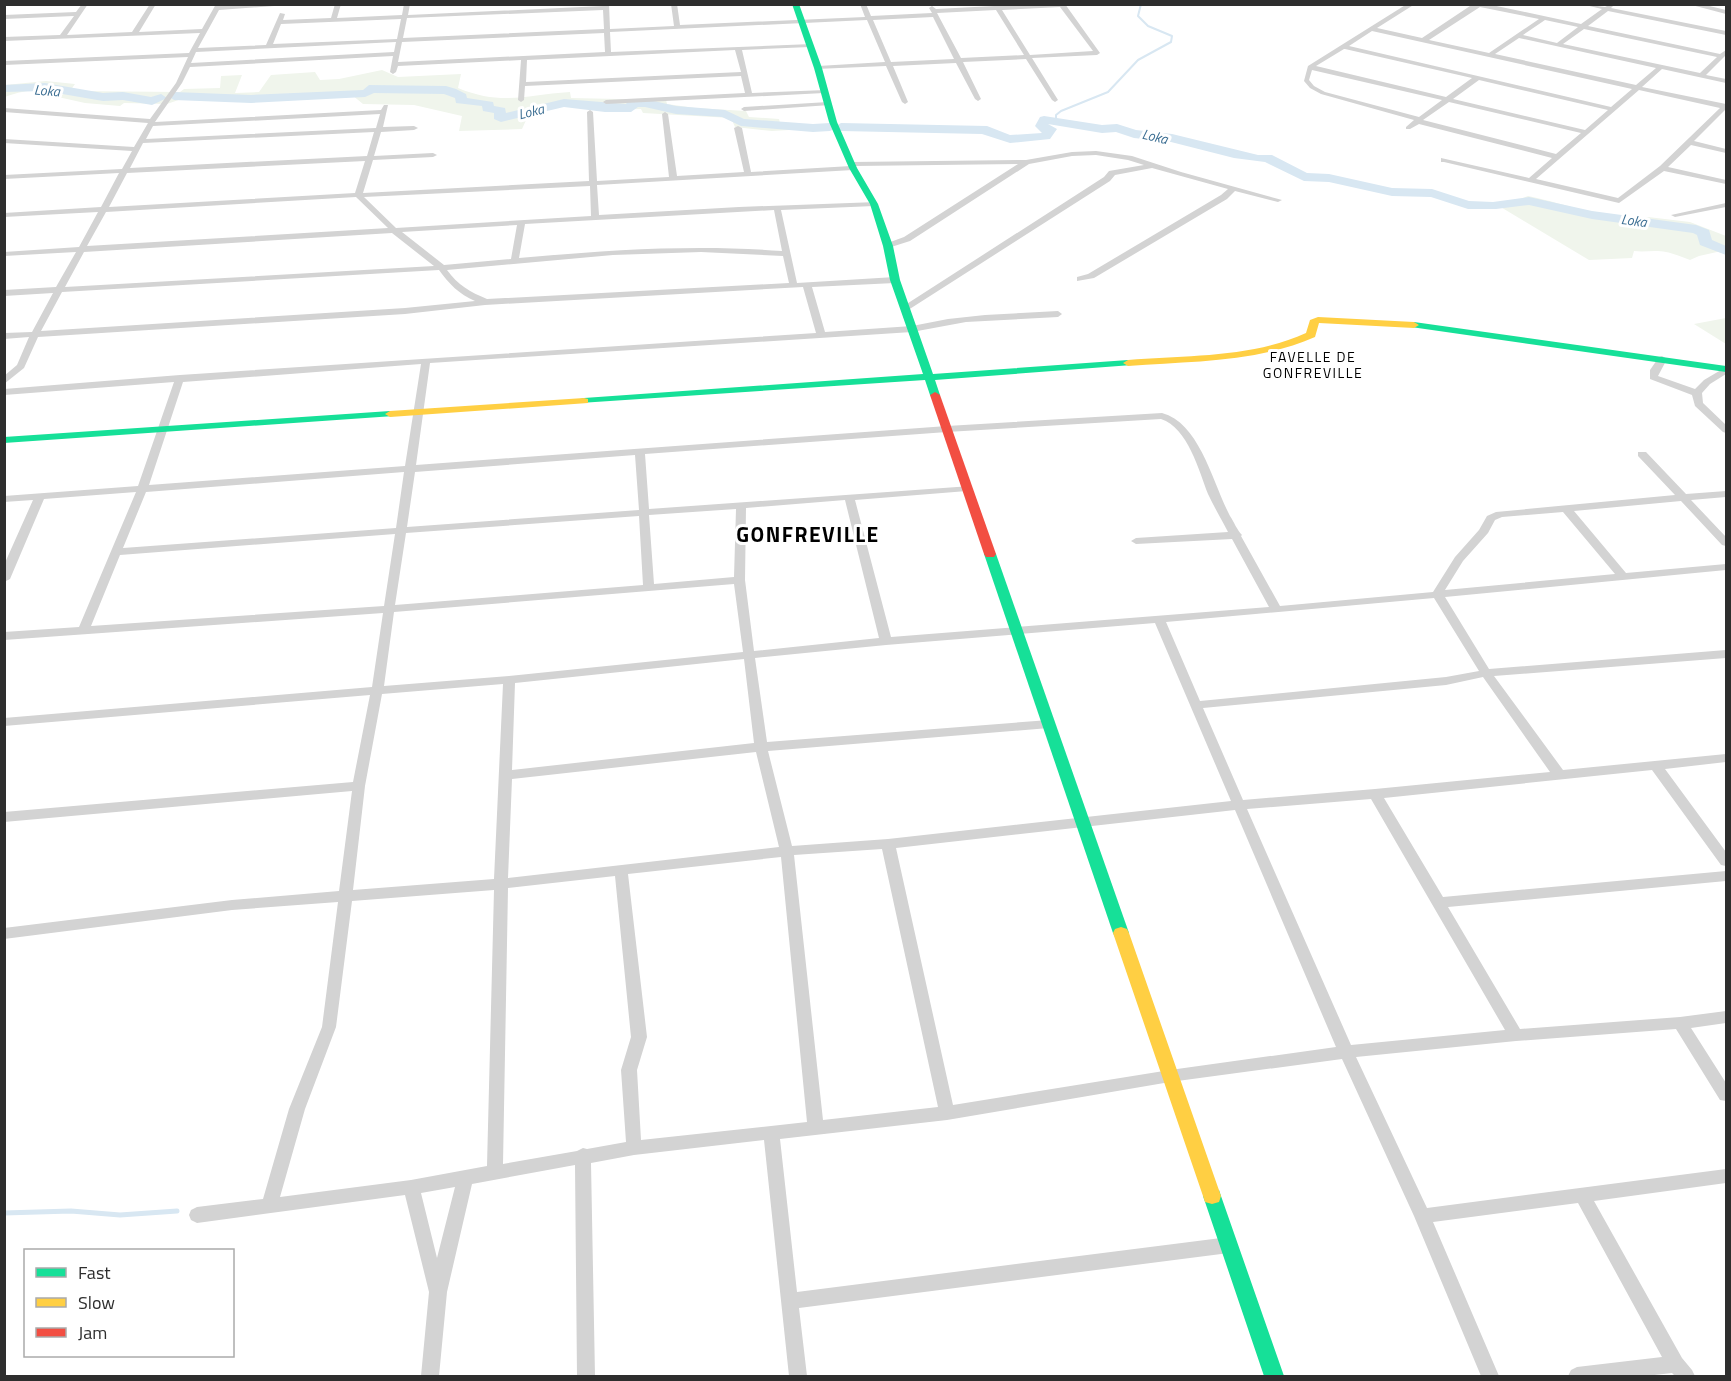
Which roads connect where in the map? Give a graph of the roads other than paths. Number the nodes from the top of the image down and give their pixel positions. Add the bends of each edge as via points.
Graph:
1 (85, 4) edge
2 (153, 4) edge
3 (298, 4) edge
4 (338, 4) edge
5 (407, 4) edge
6 (474, 4) edge
7 (795, 4) edge
8 (863, 4) edge
9 (1412, 4) edge
10 (1584, 4) edge
11 (1690, 4) edge
12 (286, 5) edge
13 (674, 5) edge
14 (680, 5) edge
15 (1061, 5) edge
16 (1477, 5) edge
17 (218, 6) edge
18 (606, 6) edge
19 (996, 6) edge
20 (1609, 7) edge
21 (538, 8) edge
22 (933, 10) edge
23 (1726, 12) edge
24 (78, 14) junction
25 (473, 14) junction
26 (4, 17) edge
27 (404, 17) junction
28 (869, 18) junction
29 (1542, 18) junction
30 (333, 20) junction
31 (801, 21) junction
32 (279, 22) junction
33 (677, 27) junction
34 (1582, 27) junction
35 (1371, 29) junction
36 (204, 31) junction
37 (609, 31) junction
38 (1726, 33) edge
39 (134, 34) junction
40 (1518, 36) junction
41 (62, 37) junction
42 (4, 39) edge
43 (402, 40) junction
44 (1424, 40) junction
45 (810, 45) junction
46 (1558, 45) junction
47 (269, 46) junction
48 (1345, 47) junction
49 (738, 48) junction
50 (193, 52) junction
51 (398, 54) junction
52 (608, 54) junction
53 (1724, 54) edge
54 (1490, 55) junction
55 (524, 58) junction
56 (1028, 58) junction
57 (959, 62) junction
58 (4, 63) edge
59 (395, 64) junction
60 (186, 65) junction
61 (888, 65) junction
62 (1310, 67) junction
63 (1661, 67) junction
64 (818, 68) junction
65 (393, 72) dead end
66 (744, 74) junction
67 (1701, 76) junction
68 (1477, 78) junction
69 (1726, 81) edge
70 (522, 84) junction
71 (1637, 87) junction
72 (749, 94) junction
73 (826, 98) junction
74 (978, 99) dead end
75 (1447, 99) junction
76 (521, 100) dead end
77 (1055, 100) dead end
78 (606, 102) dead end
79 (905, 102) dead end
80 (1726, 106) edge
81 (744, 109) dead end
82 (1613, 109) junction
83 (4, 110) edge
84 (590, 112) dead end
85 (665, 114) dead end
86 (1418, 120) junction
87 (151, 122) junction
88 (414, 128) dead end
89 (738, 128) dead end
90 (1408, 128) dead end
91 (377, 129) junction
92 (1586, 132) junction
93 (4, 141) edge
94 (141, 141) junction
95 (1689, 142) junction
96 (136, 149) junction
97 (1726, 151) edge
98 (433, 155) dead end
99 (1558, 157) junction
100 (369, 158) junction
101 (1444, 160) dead end
102 (1027, 162) junction
103 (853, 166) junction
104 (1160, 168) junction
105 (1663, 168) junction
106 (124, 172) junction
107 (748, 173) junction
108 (4, 177) edge
109 (673, 177) junction
110 (1532, 179) junction
111 (1726, 182) edge
112 (592, 184) junction
113 (1234, 188) junction
114 (358, 195) junction
115 (1278, 200) dead end
116 (874, 204) junction
117 (1726, 205) edge
118 (777, 208) junction
119 (105, 209) junction
120 (4, 214) edge
121 (1675, 215) dead end
122 (595, 219) junction
123 (520, 223) junction
124 (394, 230) junction
125 (888, 246) junction
126 (81, 250) junction
127 (4, 254) edge
128 (787, 254) junction
129 (515, 260) junction
130 (441, 267) junction
131 (1080, 279) dead end
132 (895, 280) junction
133 (807, 285) junction
134 (794, 286) junction
135 (59, 290) junction
136 (4, 293) edge
137 (485, 302) junction
138 (906, 309) junction
139 (1058, 314) dead end
140 (912, 329) junction
141 (35, 334) junction
142 (821, 335) junction
143 (4, 336) edge
144 (1662, 359) junction
145 (426, 361) junction
146 (1726, 370) edge
147 (928, 376) junction
148 (180, 378) junction
149 (4, 381) edge
150 (4, 392) edge
151 (1697, 393) junction
152 (420, 412) junction
153 (947, 429) junction
154 (161, 430) junction
155 (1726, 430) edge
156 (4, 440) edge
157 (640, 451) junction
158 (1642, 454) dead end
159 (411, 468) junction
160 (143, 487) junction
161 (967, 488) junction
162 (1726, 494) edge
163 (40, 496) junction
164 (1682, 496) junction
165 (849, 497) junction
166 (4, 499) edge
167 (741, 506) junction
168 (1566, 508) junction
169 (644, 513) junction
170 (401, 532) junction
171 (1236, 535) junction
172 (1136, 541) dead end
173 (1726, 543) edge
174 (117, 552) junction
175 (1726, 567) edge
176 (1622, 576) junction
177 (4, 579) edge
178 (739, 580) junction
179 (649, 587) junction
180 (1437, 594) junction
181 (389, 609) junction
182 (1276, 610) junction
183 (1158, 618) junction
184 (84, 629) junction
185 (1016, 630) junction
186 (4, 636) edge
187 (886, 641) junction
188 (1726, 654) edge
189 (748, 656) junction
190 (1486, 673) junction
191 (510, 680) junction
192 (377, 691) junction
193 (1196, 705) junction
194 (4, 722) edge
195 (1049, 724) junction
196 (761, 747) junction
197 (1726, 759) edge
198 (1656, 766) junction
199 (506, 775) junction
200 (1560, 776) junction
201 (359, 786) junction
202 (1375, 794) junction
203 (1239, 806) junction
204 (4, 816) edge
205 (1083, 824) junction
206 (888, 844) junction
207 (787, 851) junction
208 (1726, 861) edge
209 (621, 871) junction
210 (1726, 876) edge
211 (501, 884) junction
212 (344, 898) junction
213 (1438, 903) junction
214 (4, 934) edge
215 (1726, 1017) edge
216 (1680, 1023) junction
217 (1516, 1035) junction
218 (1346, 1052) junction
219 (1170, 1076) junction
220 (1726, 1095) edge
221 (947, 1113) junction
222 (816, 1129) junction
223 (771, 1132) junction
224 (634, 1148) junction
225 (583, 1155) junction
226 (495, 1171) junction
227 (1726, 1176) edge
228 (465, 1178) junction
229 (411, 1187) junction
230 (1582, 1194) junction
231 (268, 1207) junction
232 (197, 1215) dead end
233 (1422, 1216) junction
234 (1229, 1245) junction
235 (438, 1292) junction
236 (789, 1301) junction
237 (1681, 1370) edge
238 (430, 1377) edge
239 (586, 1377) edge
240 (798, 1377) edge
241 (1274, 1377) edge
242 (1490, 1377) edge
243 (1577, 1377) edge

1 - 24 street
2 - 39 street
3 - 12 street
4 - 30 street
5 - 27 street
6 - 25 street
7 - 31 street
8 - 28 street
9 - 35 street
10 - 20 street
11 - 23 street
12 - 17 street
12 - 32 street
13 - 14 street
13 - 33 street
15 - 19 street
15 - 56 street via 1097,53
16 - 29 street
16 - 44 street
17 - 36 street
18 - 21 street
18 - 37 street
19 - 22 street
19 - 56 street
20 - 34 street
20 - 38 street
21 - 25 street
22 - 28 street
22 - 57 street
24 - 26 street
24 - 41 street
25 - 27 street
27 - 30 street
27 - 43 street
28 - 31 street
28 - 61 street
29 - 34 street
29 - 40 street
30 - 32 street
31 - 33 street
31 - 45 street
32 - 47 street
33 - 37 street
34 - 46 street
34 - 53 street
35 - 44 street
35 - 48 street
36 - 39 street
36 - 50 street
37 - 43 street
37 - 52 street
39 - 41 street
40 - 46 street
40 - 54 street
41 - 42 street
43 - 47 street
43 - 51 street
44 - 54 street
45 - 49 street
45 - 64 street
46 - 63 street
47 - 50 street
48 - 62 street
48 - 68 street
49 - 52 street
49 - 66 street
50 - 58 street
50 - 60 street
51 - 59 street
51 - 60 street
52 - 55 street
53 - 67 street
54 - 71 street
55 - 59 street
55 - 70 street
56 - 57 street
56 - 77 street
57 - 61 street
57 - 74 street
59 - 65 street
60 - 87 street via 179,83
61 - 64 street
61 - 79 street
62 - 75 street
62 - 86 street via 1306,80 1318,90
63 - 67 street
63 - 71 street
64 - 73 street
66 - 70 street
66 - 72 street
67 - 69 street
68 - 75 street
68 - 82 street
70 - 76 street
71 - 80 street
71 - 82 street
72 - 73 street
72 - 78 street
73 - 81 street
73 - 103 street via 832,122
75 - 86 street
75 - 92 street
80 - 95 street
82 - 92 street
83 - 87 street
84 - 112 street
85 - 109 street
86 - 90 street
86 - 99 street
87 - 91 street via 385,109
87 - 94 street
88 - 91 street
89 - 107 street
91 - 94 street
91 - 100 street
92 - 99 street
93 - 96 street
94 - 96 street
95 - 97 street
95 - 105 street
96 - 106 street
98 - 100 street
99 - 110 street
100 - 106 street
100 - 114 street
101 - 110 street
102 - 103 street
102 - 104 street via 1096,153
102 - 125 street via 907,240
103 - 107 street
103 - 116 street
104 - 113 street
104 - 138 street via 1112,173
105 - 110 street via 1619,201
105 - 111 street
106 - 108 street
106 - 119 street
107 - 109 street
109 - 112 street
112 - 114 street
112 - 122 street
113 - 115 street
113 - 131 street via 1091,276
114 - 119 street
114 - 124 street
116 - 118 street
116 - 125 street
117 - 121 street
118 - 122 street
118 - 128 street
119 - 120 street
119 - 126 street
122 - 123 street
123 - 124 street
123 - 129 street
124 - 126 street
124 - 130 street
125 - 132 street
126 - 127 street
126 - 135 street
128 - 129 street via 702,249
128 - 134 street
129 - 130 street
130 - 135 street
130 - 137 street via 466,294
132 - 133 street
132 - 138 street
133 - 134 street
133 - 142 street
134 - 137 street
135 - 136 street
135 - 141 street
137 - 141 street via 405,311
138 - 140 street
139 - 140 street via 956,320
140 - 142 street
140 - 147 street
141 - 143 street
141 - 149 street via 21,366
142 - 145 street
144 - 146 street
144 - 147 street via 1422,325 1318,320 1313,322 1313,331 1306,338 1249,352
144 - 151 street via 1653,377
145 - 148 street
145 - 152 street
146 - 151 street
147 - 152 street
147 - 153 street
148 - 150 street
148 - 154 street
151 - 155 street via 1698,404
152 - 154 street
152 - 159 street
153 - 157 street
153 - 161 street
153 - 171 street via 1171,418 1197,450 1214,496
154 - 156 street
154 - 160 street
157 - 159 street
157 - 169 street
158 - 164 street
159 - 160 street
159 - 170 street
160 - 163 street
160 - 174 street
161 - 165 street
161 - 185 street
162 - 164 street
163 - 166 street
163 - 177 street
164 - 168 street
164 - 173 street
165 - 167 street
165 - 187 street
167 - 169 street
167 - 178 street
168 - 176 street
168 - 180 street via 1491,518
169 - 170 street
169 - 179 street
170 - 174 street
170 - 181 street
171 - 172 street
171 - 182 street
174 - 184 street
175 - 176 street
176 - 180 street
178 - 179 street
178 - 189 street
179 - 181 street
180 - 182 street
180 - 190 street
181 - 184 street
181 - 192 street
182 - 183 street
183 - 185 street
183 - 193 street
184 - 186 street
185 - 187 street
185 - 195 street
187 - 189 street
188 - 190 street
189 - 191 street
189 - 196 street
190 - 193 street via 1446,681
190 - 200 street
191 - 192 street
191 - 199 street
192 - 194 street
192 - 201 street
193 - 203 street
195 - 196 street
195 - 205 street
196 - 199 street
196 - 207 street
197 - 198 street
198 - 200 street
198 - 208 street
199 - 211 street
200 - 202 street
201 - 204 street
201 - 212 street
202 - 203 street
202 - 213 street
203 - 205 street
203 - 218 street
205 - 206 street
205 - 219 street
206 - 207 street
206 - 221 street
207 - 209 street
207 - 222 street
209 - 211 street
209 - 224 street via 639,1037 629,1070
210 - 213 street
211 - 212 street
211 - 226 street
212 - 214 street via 232,905
212 - 231 street via 329,1027 297,1109
213 - 217 street
215 - 216 street
216 - 217 street
216 - 220 street
217 - 218 street
218 - 219 street
218 - 233 street
219 - 221 street
219 - 234 street
221 - 222 street
222 - 223 street
223 - 224 street
223 - 236 street
224 - 225 street
225 - 226 street
225 - 239 street
226 - 228 street
227 - 230 street
228 - 229 street
228 - 235 street
229 - 231 street
229 - 235 street
230 - 233 street
230 - 237 street
231 - 232 street
233 - 242 street
234 - 236 street
234 - 241 street
235 - 238 street
236 - 240 street
237 - 243 street

